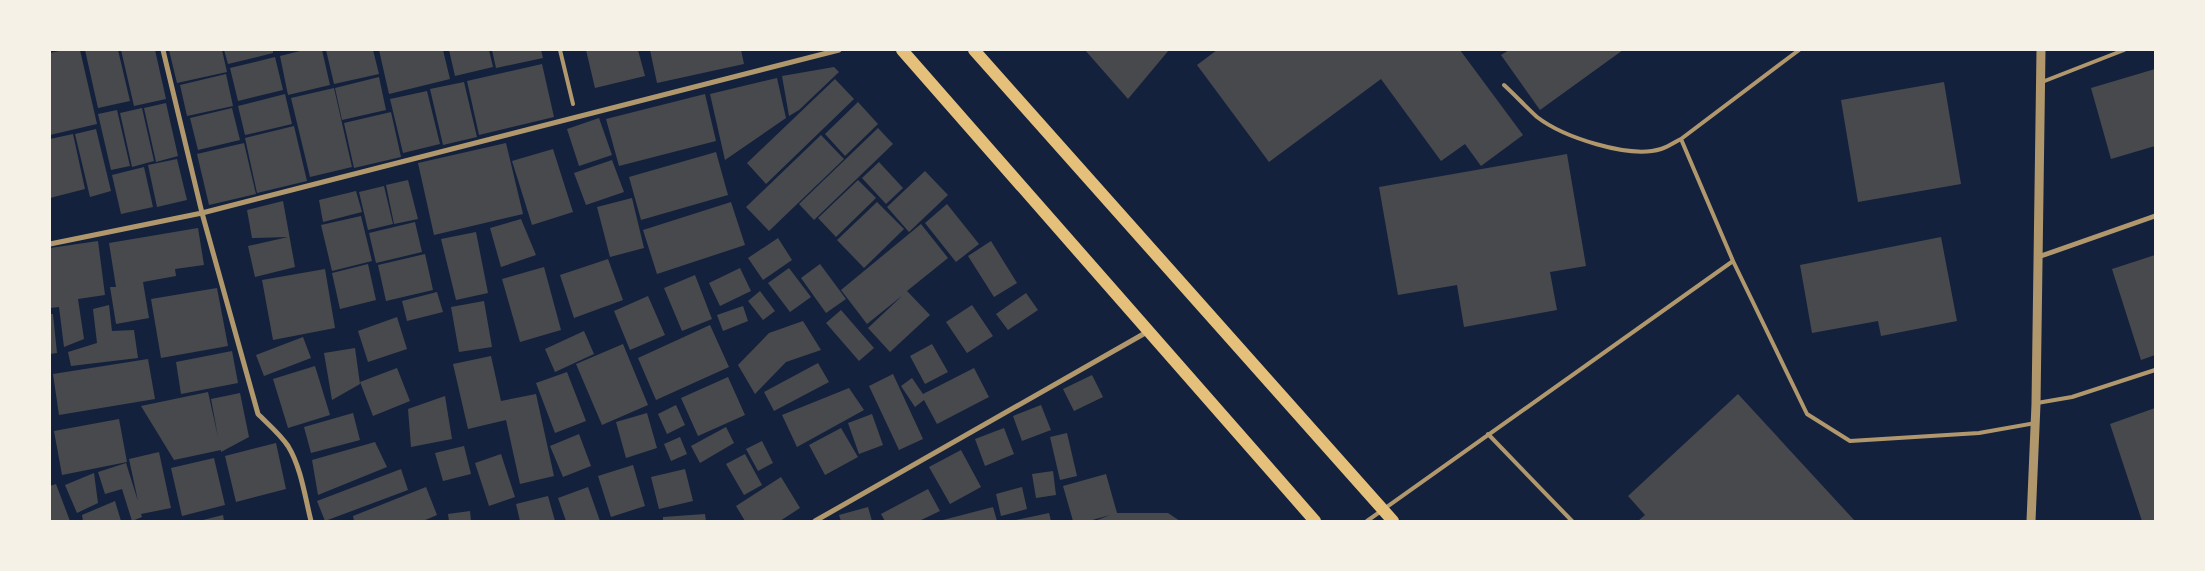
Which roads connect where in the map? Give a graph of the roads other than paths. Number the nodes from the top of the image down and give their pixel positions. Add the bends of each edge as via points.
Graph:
1 (163, 50) edge
2 (560, 50) edge
3 (839, 50) edge
4 (902, 50) edge
5 (974, 50) edge
6 (1799, 50) edge
7 (2041, 50) edge
8 (2124, 50) edge
9 (2040, 82) junction
10 (1504, 85) dead end
11 (574, 104) dead end
12 (1681, 139) junction
13 (202, 213) junction
14 (2155, 216) edge
15 (50, 244) edge
16 (2037, 258) junction
17 (1733, 261) junction
18 (1148, 332) junction
19 (2155, 370) edge
20 (2036, 404) junction
21 (2035, 423) junction
22 (1488, 434) junction
23 (1382, 509) junction
24 (311, 521) edge
25 (815, 521) edge
26 (1315, 521) edge
27 (1367, 521) edge
28 (1393, 521) edge
29 (1572, 521) edge
30 (2031, 521) edge

1 - 13 street
2 - 11 lane
3 - 13 street
4 - 18 main road
5 - 23 main road
6 - 12 lane
7 - 9 street
8 - 9 lane
9 - 16 street
10 - 12 lane via 1538,118 1572,135 1608,147 1645,152 1662,149
12 - 17 lane
13 - 15 street
13 - 24 street via 258,414 289,448
14 - 16 street
16 - 20 street
17 - 21 lane via 1807,414 1850,441 1979,433
17 - 22 lane
18 - 25 street
18 - 26 main road
19 - 20 lane via 2072,397
20 - 21 street
21 - 30 street
22 - 23 lane
22 - 29 lane
23 - 27 lane
23 - 28 main road

